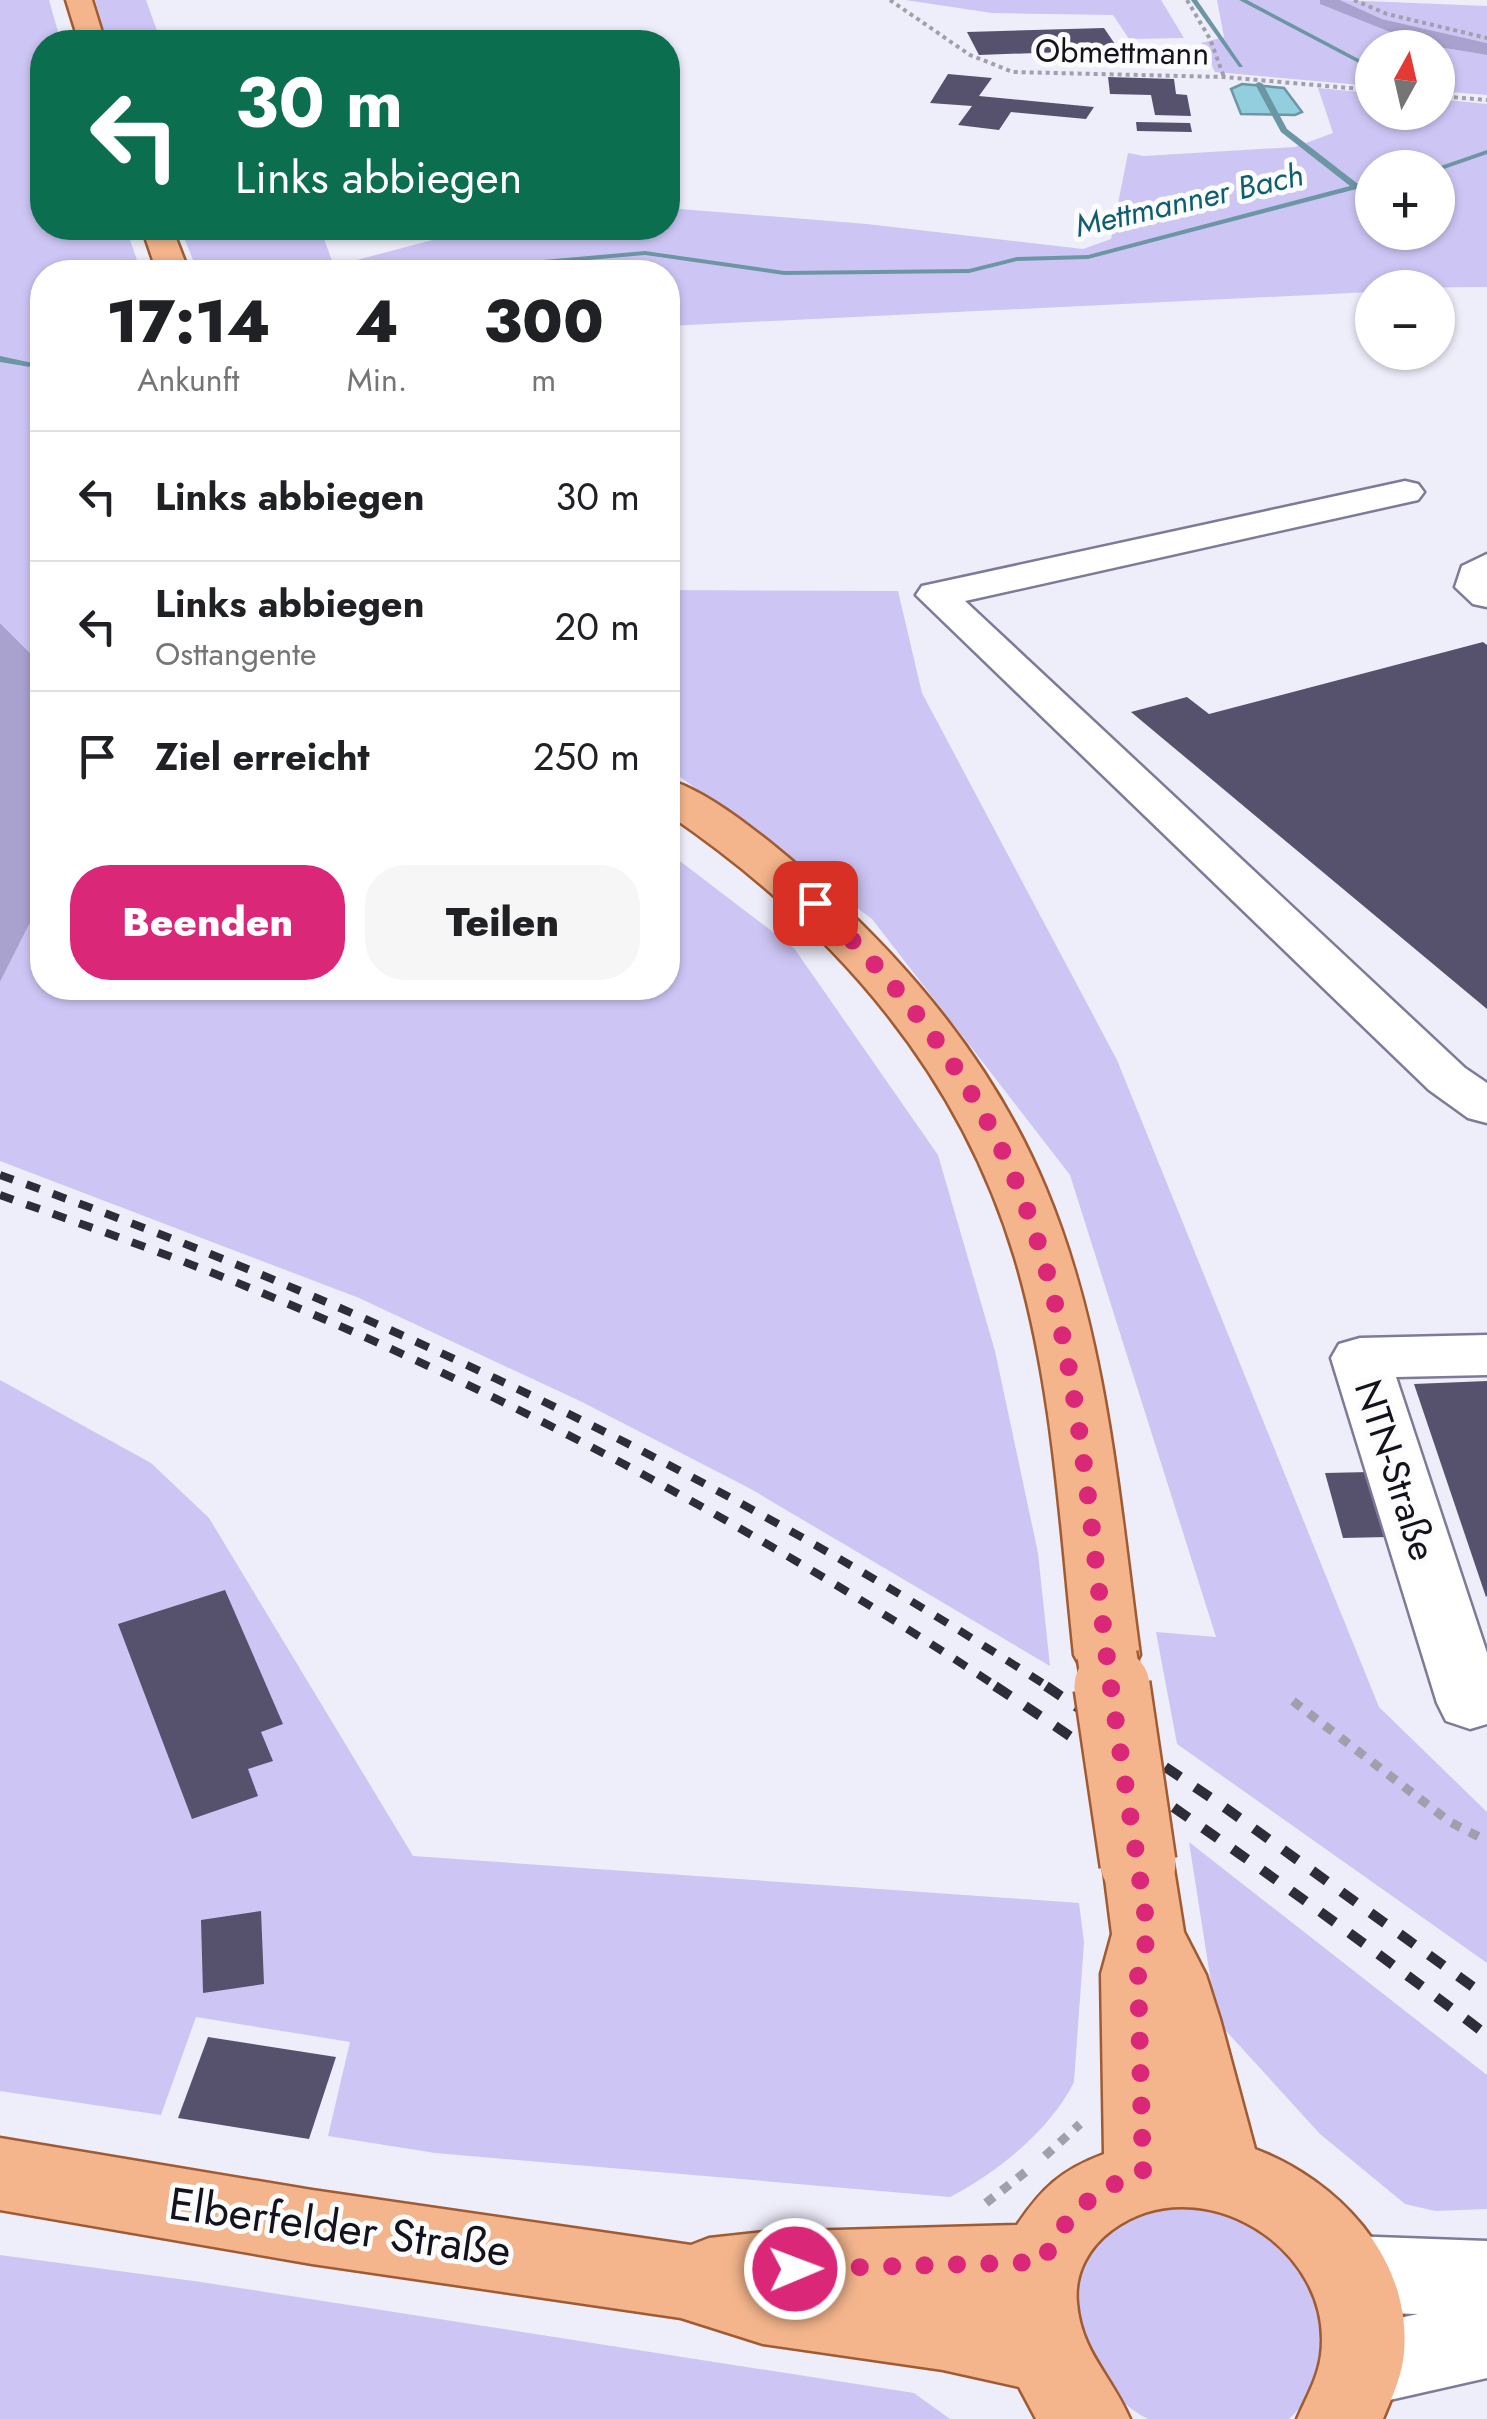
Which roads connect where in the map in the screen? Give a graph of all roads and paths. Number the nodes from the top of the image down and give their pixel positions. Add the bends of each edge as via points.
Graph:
1 (79, 0) edge
2 (890, 0) edge
3 (1187, 0) edge
4 (1354, 0) edge
5 (88, 30) edge
6 (1487, 38) edge
7 (1224, 76) junction
8 (1355, 88) edge
9 (1455, 97) edge
10 (1487, 100) edge
11 (1405, 492) dead end
12 (1487, 566) edge
13 (1487, 595) edge
14 (680, 802) edge
15 (1487, 1107) edge
16 (1487, 1355) edge
17 (1293, 1701) dead end
18 (1470, 1703) dead end
19 (1487, 1841) edge
20 (1143, 1899) junction
21 (1089, 2112) dead end
22 (1143, 2172) junction
23 (1222, 2173) junction
24 (0, 2174) edge
25 (968, 2212) dead end
26 (1043, 2262) junction
27 (1348, 2274) junction
28 (1487, 2279) edge
29 (681, 2280) junction
30 (1487, 2338) edge
31 (1067, 2386) edge
32 (1351, 2392) edge

1 - 5 main road
2 - 7 path, Obmettmann via 970,55 1014,72
3 - 7 path
4 - 6 path
7 - 8 path, Obmettmann
9 - 10 path
11 - 15 street via 936,595 1447,1078
12 - 13 street via 1476,574 1475,586
14 - 20 main road, bridge via 786,878 867,955 936,1041 994,1136 1026,1206 1055,1303
16 - 18 street, NTN-Straße via 1360,1358
17 - 19 path via 1450,1822
20 - 22 main road
20 - 23 main road via 1184,2019
21 - 25 path via 1027,2171
22 - 23 main road
22 - 26 main road via 1080,2204
23 - 27 main road via 1283,2199 1332,2245
24 - 29 main road, Elberfelder Straße
26 - 29 main road, Elberfelder Straße via 766,2270
26 - 31 main road via 1038,2323
27 - 28 street
27 - 32 main road via 1363,2320
29 - 31 main road, Elberfelder Straße via 763,2305 943,2331
30 - 32 street

